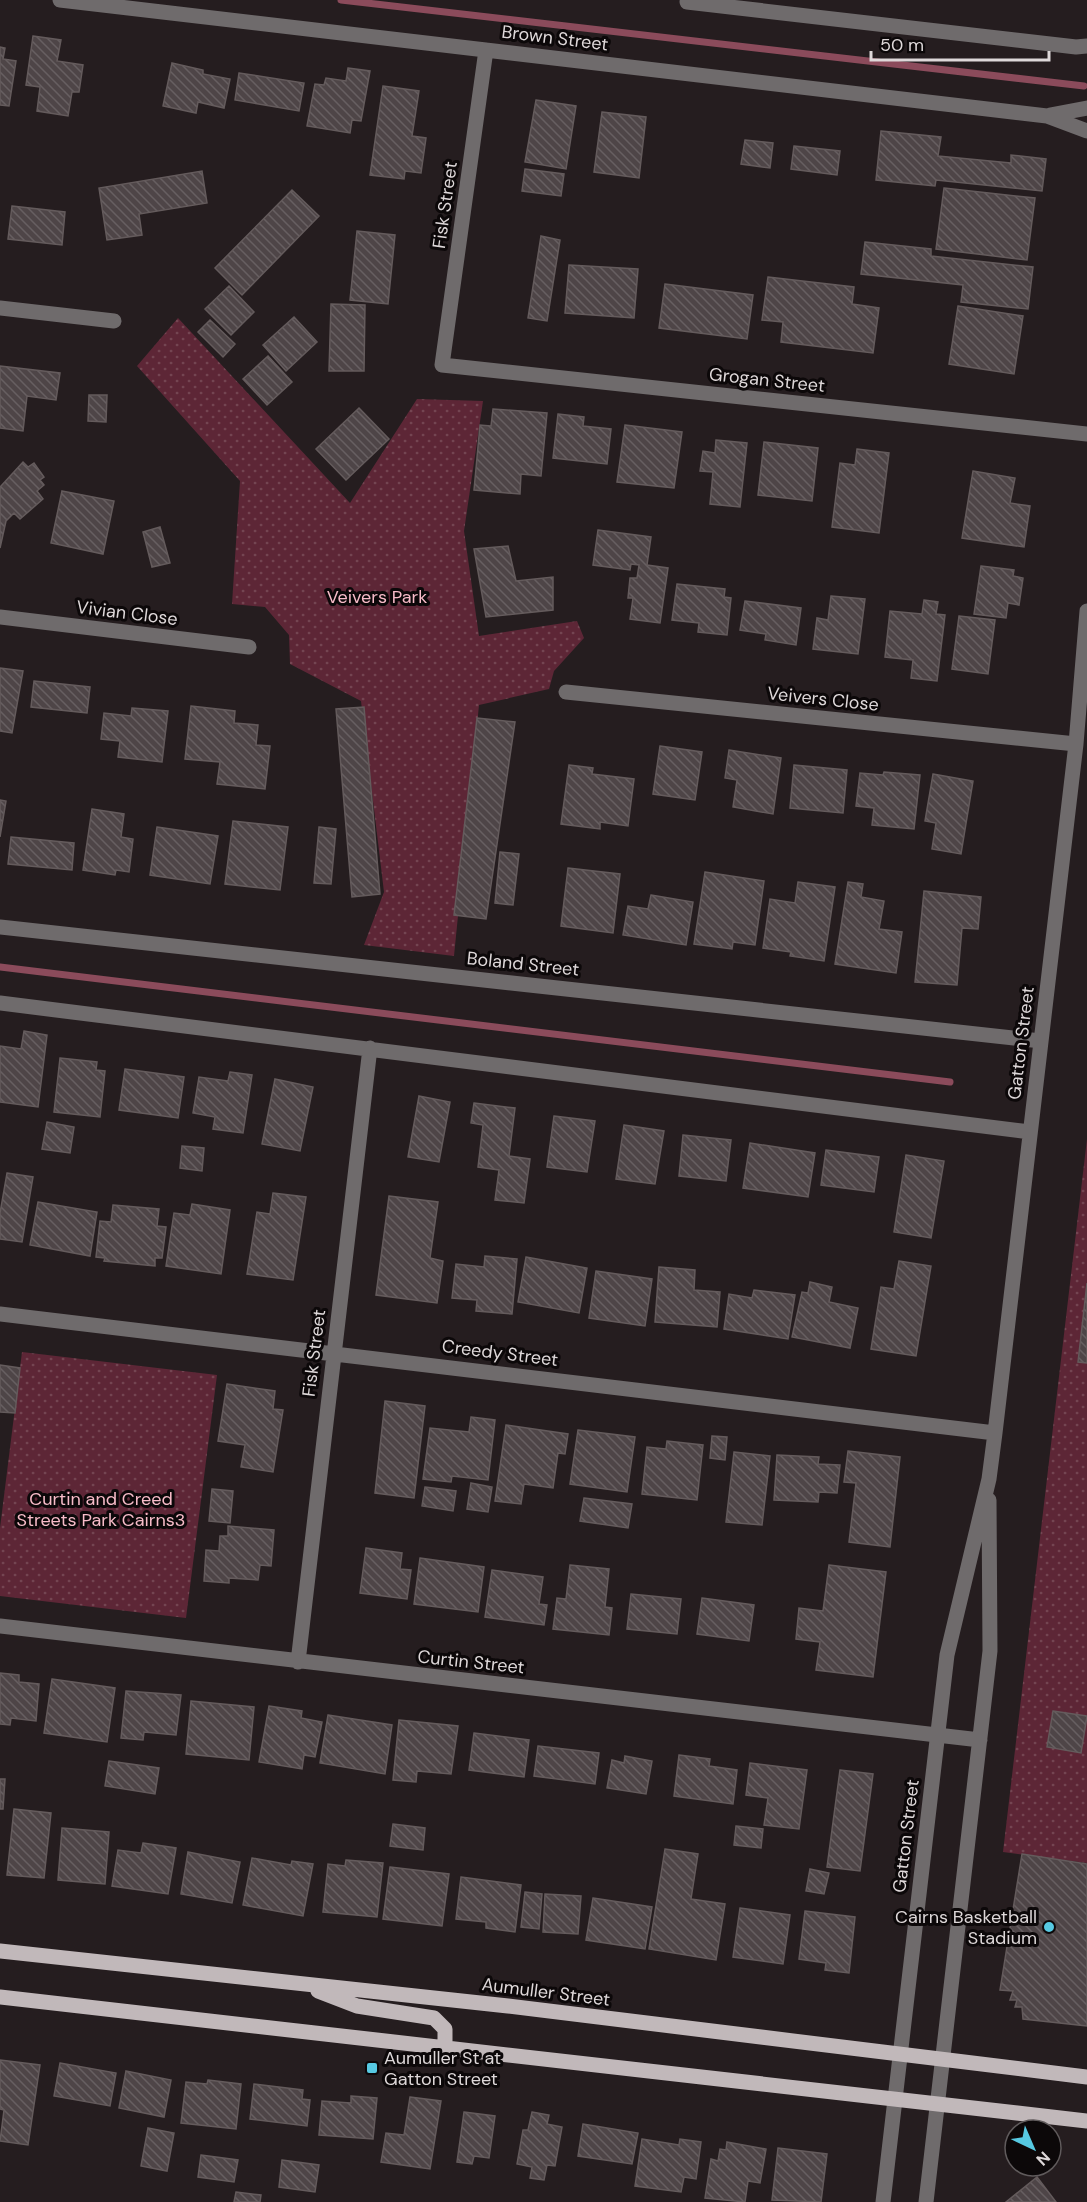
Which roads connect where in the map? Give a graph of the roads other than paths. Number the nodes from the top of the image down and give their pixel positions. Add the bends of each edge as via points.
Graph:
1 (60, 0) edge
2 (687, 2) dead end
3 (719, 3) edge
4 (1084, 48) edge
5 (486, 50) junction
6 (1087, 108) edge
7 (1047, 116) junction
8 (1087, 131) edge
9 (0, 308) edge
10 (114, 321) dead end
11 (442, 364) joint
12 (1087, 434) edge
13 (1087, 611) edge
14 (0, 617) edge
15 (1087, 617) edge
16 (249, 647) dead end
17 (566, 692) dead end
18 (1076, 744) junction
19 (0, 927) edge
20 (0, 1002) edge
21 (1041, 1041) junction
22 (370, 1048) junction
23 (1030, 1132) junction
24 (0, 1314) edge
25 (334, 1353) junction
26 (995, 1433) junction
27 (989, 1479) junction
28 (0, 1626) edge
29 (298, 1662) junction
30 (938, 1734) junction
31 (980, 1740) junction
32 (0, 1951) edge
33 (299, 1984) junction
34 (0, 1997) edge
35 (445, 2048) junction
36 (899, 2055) junction
37 (942, 2061) junction
38 (1087, 2078) edge
39 (895, 2098) junction
40 (938, 2104) junction
41 (1087, 2121) edge
42 (883, 2202) edge
43 (926, 2202) edge

1 - 5 street, Brown Street
2 - 3 street
3 - 4 street
5 - 7 street, Brown Street
5 - 11 street, Fisk Street
6 - 7 street, Brown Street
7 - 8 street, Brown Street
9 - 10 street
11 - 12 street, Grogan Street
13 - 15 street, Gatton Street
14 - 16 street, Vivian Close
15 - 18 street, Gatton Street
17 - 18 street, Veivers Close
18 - 21 street, Gatton Street
19 - 21 street, Boland Street
20 - 22 street
21 - 23 street, Gatton Street
22 - 23 street
22 - 25 street, Fisk Street
23 - 26 street, Gatton Street
24 - 25 street, Creedy Street
25 - 26 street, Creedy Street
25 - 29 street, Fisk Street
26 - 27 street, Gatton Street
27 - 30 street, Gatton Street via 950,1637
27 - 31 street, Gatton Street via 990,1651
28 - 29 street, Curtin Street
29 - 30 street, Curtin Street
30 - 31 street, Curtin Street
30 - 36 street, Gatton Street
31 - 37 street, Gatton Street
32 - 33 main road, Aumuller Street
33 - 35 main road via 357,2006 434,2018 444,2029
33 - 36 main road, Aumuller Street
34 - 35 main road
35 - 39 main road
36 - 37 main road, Aumuller Street
36 - 39 street, Gatton Street
37 - 38 main road, Aumuller Street
37 - 40 street, Gatton Street
39 - 40 main road
39 - 42 street, Gatton Street
40 - 41 main road
40 - 43 street, Gatton Street

